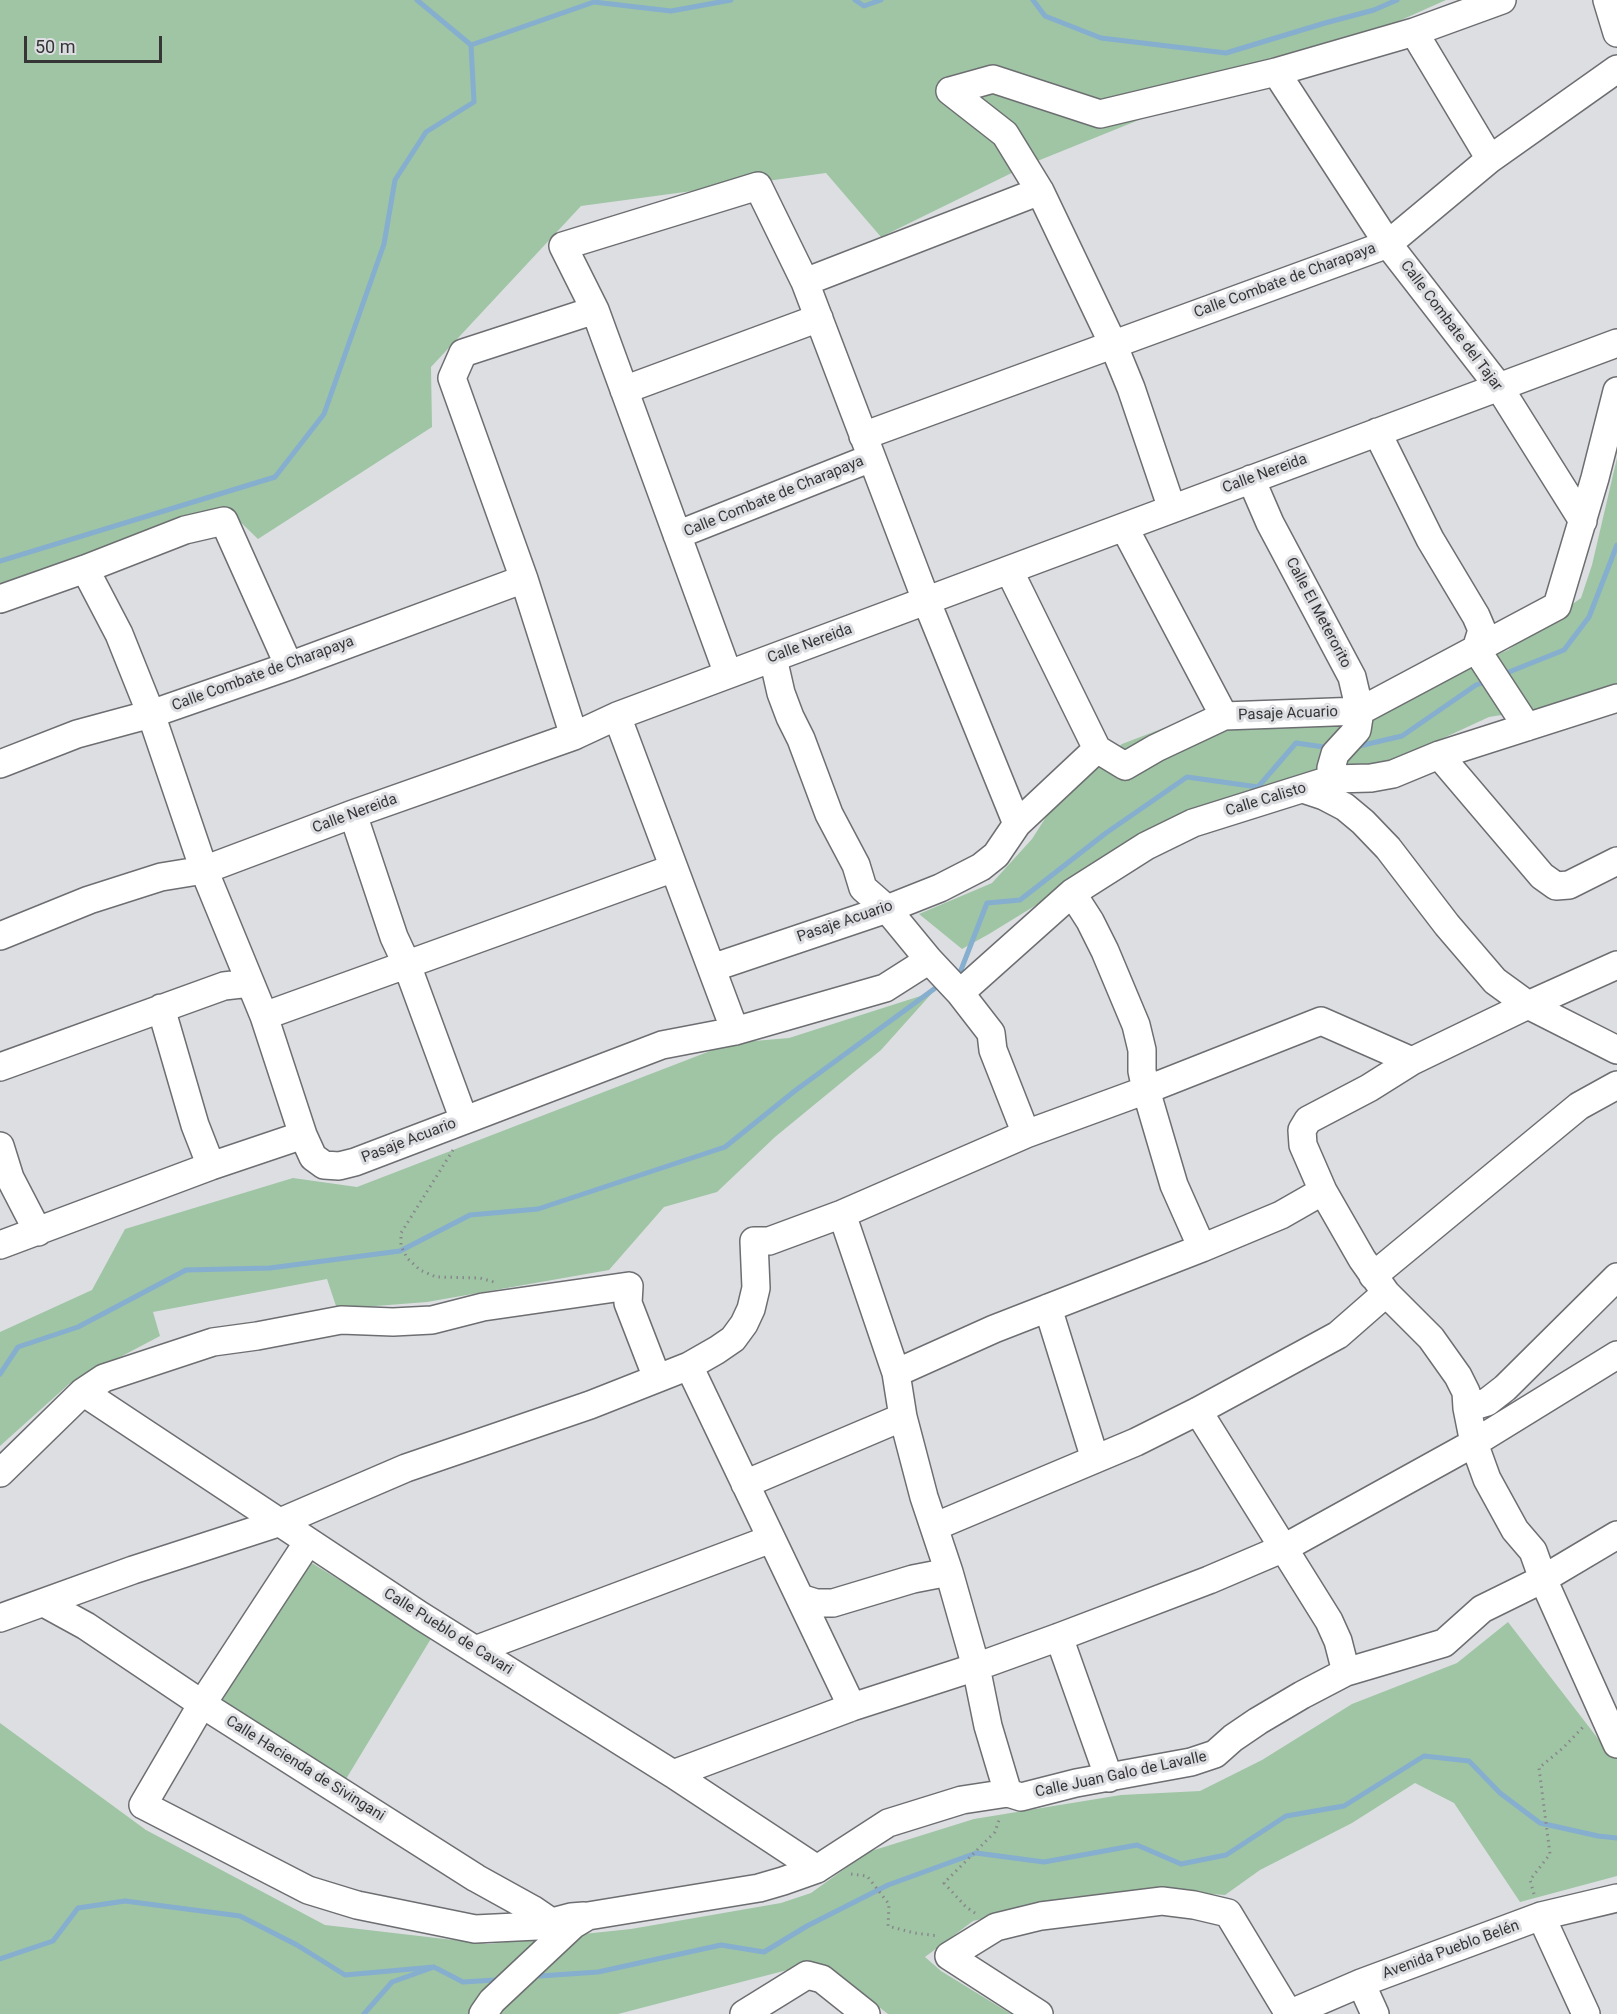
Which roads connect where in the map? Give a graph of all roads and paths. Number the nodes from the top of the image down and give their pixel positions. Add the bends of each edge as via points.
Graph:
1 (1502, 0) edge
2 (1607, 0) edge
3 (1414, 32) junction
4 (1617, 33) edge
5 (1617, 69) edge
6 (1276, 72) junction
7 (1490, 159) junction
8 (1040, 191) junction
9 (1388, 244) junction
10 (805, 282) junction
11 (595, 310) junction
12 (819, 318) junction
13 (1617, 343) edge
14 (1113, 344) junction
15 (1499, 387) junction
16 (624, 390) junction
17 (1617, 391) edge
18 (1377, 432) junction
19 (867, 447) junction
20 (1251, 479) junction
21 (1172, 509) junction
22 (1583, 521) junction
23 (1124, 527) junction
24 (677, 535) junction
25 (85, 569) junction
26 (1009, 570) junction
27 (524, 579) junction
28 (0, 599) edge
29 (926, 600) junction
30 (1476, 649) junction
31 (773, 658) junction
32 (289, 666) junction
33 (728, 674) junction
34 (1617, 698) edge
35 (1360, 711) junction
36 (151, 714) junction
37 (617, 716) junction
38 (1224, 716) junction
39 (1527, 727) junction
40 (574, 736) junction
41 (1097, 749) junction
42 (1439, 755) junction
43 (0, 764) edge
44 (1333, 779) junction
45 (1303, 789) junction
46 (353, 814) junction
47 (1017, 824) junction
48 (1617, 861) edge
49 (674, 868) junction
50 (204, 870) junction
51 (1072, 893) junction
52 (887, 909) junction
53 (0, 936) edge
54 (929, 960) junction
55 (407, 965) junction
56 (1617, 965) edge
57 (712, 968) junction
58 (250, 983) junction
59 (960, 993) junction
60 (1528, 1005) junction
61 (161, 1008) junction
62 (264, 1016) junction
63 (735, 1031) junction
64 (1617, 1050) edge
65 (1412, 1061) junction
66 (0, 1067) edge
67 (1617, 1084) edge
68 (1146, 1090) junction
69 (464, 1120) junction
70 (1026, 1134) junction
71 (303, 1135) junction
72 (0, 1146) edge
73 (211, 1166) junction
74 (1323, 1191) junction
75 (842, 1214) junction
76 (38, 1232) junction
77 (0, 1245) edge
78 (1202, 1248) junction
79 (1617, 1277) edge
80 (496, 1283) dead end
81 (1380, 1285) junction
82 (1048, 1308) junction
83 (1617, 1355) edge
84 (689, 1366) junction
85 (897, 1373) junction
86 (657, 1377) junction
87 (83, 1392) junction
88 (1467, 1408) junction
89 (1198, 1411) junction
90 (903, 1417) junction
91 (1474, 1443) junction
92 (1095, 1459) junction
93 (0, 1473) edge
94 (745, 1484) junction
95 (279, 1523) junction
96 (934, 1527) junction
97 (1617, 1534) edge
98 (771, 1539) junction
99 (308, 1542) junction
100 (1284, 1548) junction
101 (949, 1572) junction
102 (1542, 1579) junction
103 (800, 1598) junction
104 (44, 1603) junction
105 (0, 1618) edge
106 (1059, 1637) junction
107 (475, 1650) junction
108 (976, 1667) junction
109 (1346, 1672) junction
110 (202, 1704) junction
111 (852, 1707) junction
112 (1600, 1708) junction
113 (1617, 1744) edge
114 (673, 1774) junction
115 (1109, 1778) junction
116 (1008, 1793) junction
117 (817, 1869) junction
118 (1617, 1898) edge
119 (1541, 1916) junction
120 (554, 1931) junction
121 (985, 1933) junction
122 (1360, 1983) junction
123 (483, 2014) edge
124 (744, 2014) edge
125 (866, 2014) edge
126 (1039, 2014) edge
127 (1289, 2014) edge
128 (1375, 2014) edge
129 (1586, 2014) edge

1 - 3 street
2 - 4 street
3 - 6 street
3 - 7 street
5 - 7 street, Calle Combate de Charapaya
6 - 8 street via 1100,114 993,79 950,91 1005,134
6 - 9 street, Calle Combate del Tajar
7 - 9 street, Calle Combate de Charapaya
8 - 10 street
8 - 14 street
9 - 14 street, Calle Combate de Charapaya
9 - 15 street, Calle Combate del Tajar
10 - 11 street via 758,186 563,246
10 - 12 street
11 - 16 street
11 - 27 street via 463,353 452,378
12 - 16 street
12 - 19 street
13 - 15 street, Calle Nereida
14 - 19 street, Calle Combate de Charapaya
14 - 21 street
15 - 18 street, Calle Nereida
15 - 22 street, Calle Combate del Tajar
16 - 24 street
17 - 22 street, Pasaje Acuario
18 - 20 street, Calle Nereida
18 - 30 street via 1430,539 1476,616 1482,630
19 - 24 street, Calle Combate de Charapaya
19 - 29 street
20 - 21 street, Calle Nereida
20 - 35 street, Calle El Meterorito via 1270,524 1352,677
21 - 23 street, Calle Nereida
22 - 30 street, Pasaje Acuario via 1557,606
23 - 26 street, Calle Nereida
23 - 38 street
24 - 33 street
25 - 28 street
25 - 32 street via 184,530 224,521
25 - 36 street, Pasaje Acuario via 119,634
26 - 29 street, Calle Nereida
26 - 41 street
27 - 32 street, Calle Combate de Charapaya
27 - 40 street
29 - 31 street, Calle Nereida
29 - 47 street
30 - 35 street, Pasaje Acuario
30 - 39 street
31 - 33 street, Calle Nereida
31 - 52 street via 781,693 829,814 863,888
32 - 36 street, Calle Combate de Charapaya
33 - 37 street, Calle Nereida
34 - 39 street, Calle Calisto
35 - 38 street, Pasaje Acuario
35 - 44 street via 1357,730 1335,754
36 - 43 street, Calle Combate de Charapaya via 77,734
36 - 50 street, Pasaje Acuario
37 - 40 street, Calle Nereida
37 - 49 street
38 - 41 street, Pasaje Acuario via 1125,766
39 - 42 street, Calle Calisto
40 - 46 street, Calle Nereida
41 - 47 street, Pasaje Acuario
42 - 44 street, Calle Calisto via 1393,774
42 - 48 street via 1542,876 1556,886 1569,885
44 - 45 street, Calle Calisto
45 - 51 street, Calle Calisto via 1193,823 1146,846
45 - 60 street via 1345,807 1363,822 1490,975
46 - 50 street, Calle Nereida
46 - 55 street
47 - 52 street, Pasaje Acuario via 996,855 981,867
49 - 55 street
49 - 57 street
50 - 53 street, Calle Nereida via 161,877 110,893
50 - 58 street, Pasaje Acuario
51 - 59 street, Calle Calisto
51 - 68 street via 1090,921 1136,1025
52 - 54 street
52 - 57 street, Pasaje Acuario
54 - 59 street
54 - 63 street, Pasaje Acuario via 885,988
55 - 62 street
55 - 69 street
56 - 60 street
57 - 63 street
58 - 61 street via 224,986
58 - 62 street, Pasaje Acuario
59 - 70 street via 991,1033 993,1050
60 - 64 street
60 - 65 street
61 - 66 street
61 - 73 street
62 - 71 street, Pasaje Acuario
63 - 69 street, Pasaje Acuario via 662,1046
65 - 68 street via 1322,1021
65 - 74 street via 1308,1120 1302,1130 1303,1145
67 - 81 street via 1579,1106
68 - 70 street
68 - 78 street via 1174,1185
69 - 71 street, Pasaje Acuario via 339,1166 324,1165 313,1156
69 - 80 path via 459,1140 401,1233 401,1246 420,1270 436,1277 480,1278
70 - 75 street
71 - 73 street
72 - 76 street via 10,1178
73 - 76 street
74 - 78 street via 1281,1215
74 - 81 street
75 - 84 street via 769,1241 754,1241 756,1288 744,1324 734,1339
75 - 85 street
76 - 77 street
78 - 82 street
79 - 88 street via 1505,1388 1487,1402
81 - 88 street via 1431,1338 1458,1376 1466,1392
81 - 89 street via 1338,1335
82 - 85 street
82 - 92 street
83 - 91 street
84 - 86 street
84 - 94 street
85 - 90 street
86 - 87 street via 628,1303 629,1286 483,1307 432,1320 340,1320 213,1342 104,1378
86 - 95 street via 590,1405 406,1468
87 - 93 street
87 - 95 street, Calle Pueblo de Cavari
88 - 91 street
89 - 92 street
89 - 100 street
90 - 94 street
90 - 96 street
91 - 100 street
91 - 102 street via 1487,1479 1515,1530 1533,1551
92 - 96 street
94 - 98 street
95 - 99 street, Calle Pueblo de Cavari
95 - 104 street
96 - 101 street
97 - 102 street, Calle Juan Galo de Lavalle
98 - 103 street
98 - 107 street
99 - 107 street, Calle Pueblo de Cavari
99 - 110 street
100 - 106 street
100 - 109 street via 1329,1621
101 - 103 street via 833,1603
101 - 108 street
102 - 109 street, Calle Juan Galo de Lavalle via 1482,1609 1444,1643
102 - 112 street
103 - 111 street
104 - 105 street
104 - 110 street, Calle Hacienda de Sivingani via 86,1626
106 - 108 street
106 - 115 street
107 - 114 street, Calle Pueblo de Cavari
108 - 111 street
108 - 116 street
109 - 115 street, Calle Juan Galo de Lavalle via 1258,1721 1215,1754
110 - 120 street, Calle Hacienda de Sivingani
110 - 120 street, Calle Juan Galo de Lavalle via 143,1805 308,1890 357,1905 475,1929
111 - 114 street
112 - 113 street
112 - 119 path via 1539,1768 1550,1854 1530,1880
114 - 117 street, Calle Pueblo de Cavari
115 - 116 street, Calle Juan Galo de Lavalle via 1021,1797
116 - 117 street, Calle Juan Galo de Lavalle via 962,1800 888,1823
116 - 121 path via 995,1832 944,1883
117 - 120 street, Calle Juan Galo de Lavalle via 759,1888 571,1917
117 - 121 path via 867,1876 889,1904 888,1926 914,1933
118 - 119 street, Avenida Pueblo Belén
119 - 122 street, Avenida Pueblo Belén
119 - 129 street
120 - 123 street
121 - 126 street via 949,1956
121 - 127 street via 1041,1916 1162,1901 1228,1913
122 - 127 street, Avenida Pueblo Belén
122 - 128 street
124 - 125 street via 807,1975 822,1979

